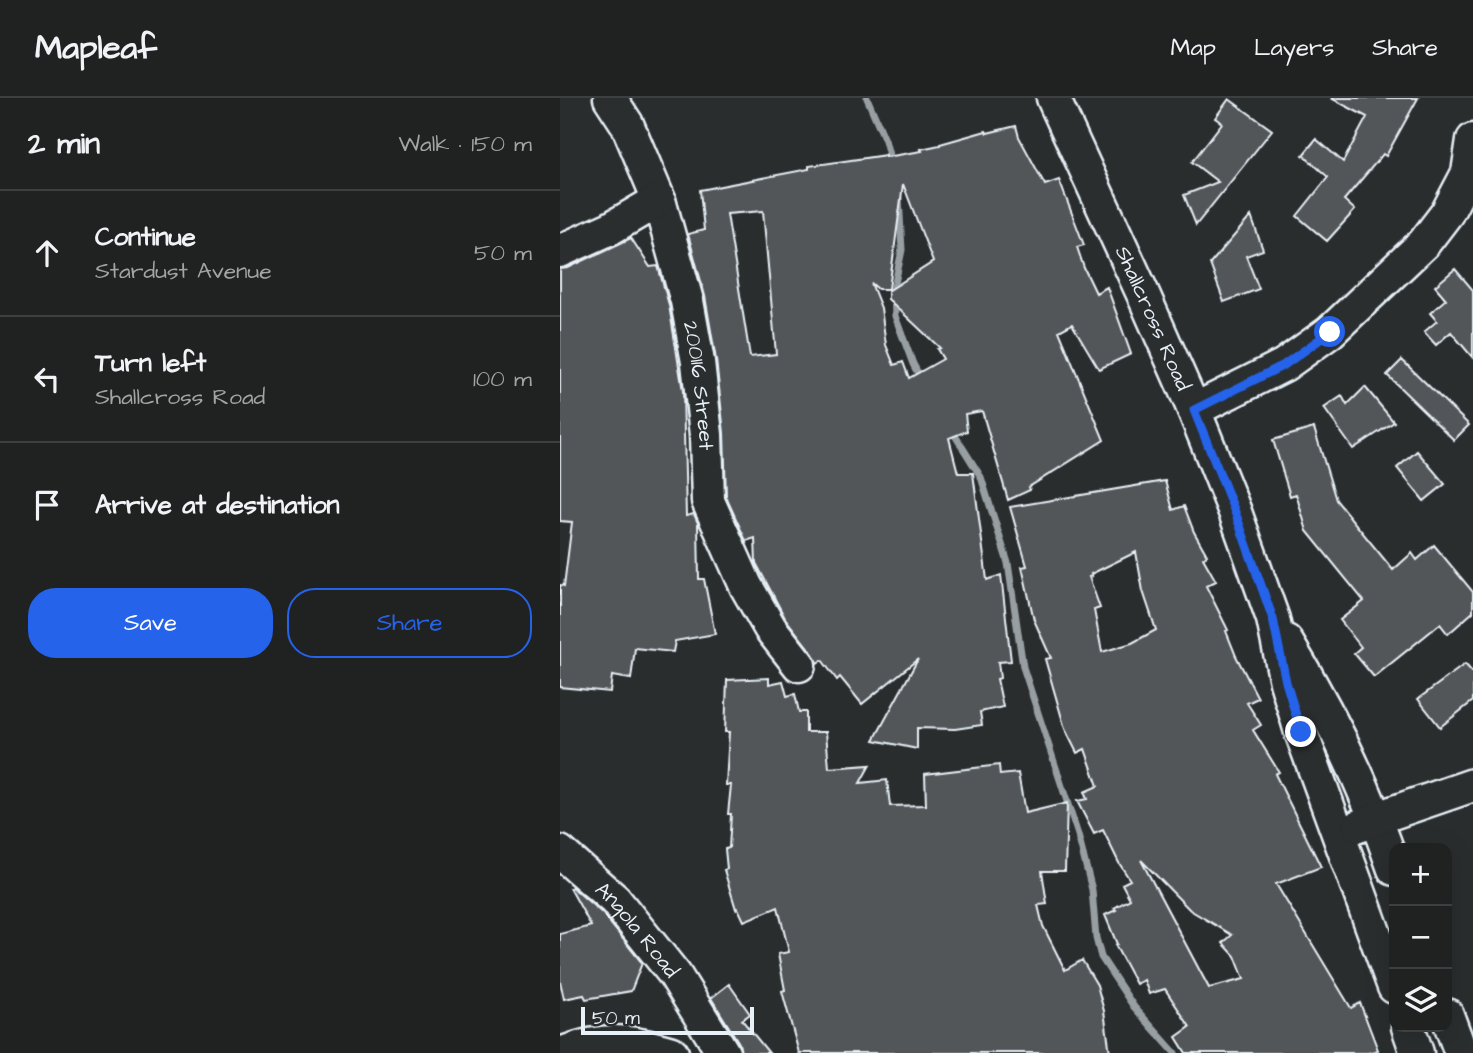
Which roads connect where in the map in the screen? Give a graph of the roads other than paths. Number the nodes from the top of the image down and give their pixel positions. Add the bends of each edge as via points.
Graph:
1 (610, 98) edge
2 (1053, 98) edge
3 (1473, 141) edge
4 (659, 200) junction
5 (560, 251) edge
6 (1194, 410) junction
7 (1273, 619) junction
8 (799, 665) dead end
9 (1473, 785) edge
10 (1377, 818) junction
11 (1339, 836) junction
12 (560, 852) edge
13 (1389, 854) edge
14 (1389, 972) edge
15 (1452, 1029) edge
16 (1410, 1032) edge
17 (563, 1053) edge
18 (673, 1053) edge
19 (723, 1053) edge
20 (1417, 1053) edge
21 (1461, 1053) edge

1 - 4 street, 200116 Street via 627,124
2 - 6 street, Shallcross Road
3 - 6 street via 1468,173 1447,213 1424,243 1330,332 1284,365
4 - 5 street
4 - 8 street, 200116 Street via 698,362 708,501 746,586
6 - 7 street, Shallcross Road
7 - 10 street, Shallcross Road via 1332,722
7 - 11 street, Shallcross Road via 1286,682
9 - 10 street
10 - 11 street
10 - 13 street, Shallcross Road
11 - 14 street, Shallcross Road
12 - 19 street, Angola Road via 615,900 675,975
15 - 21 street
16 - 20 street
17 - 18 street via 590,1043 619,1041

